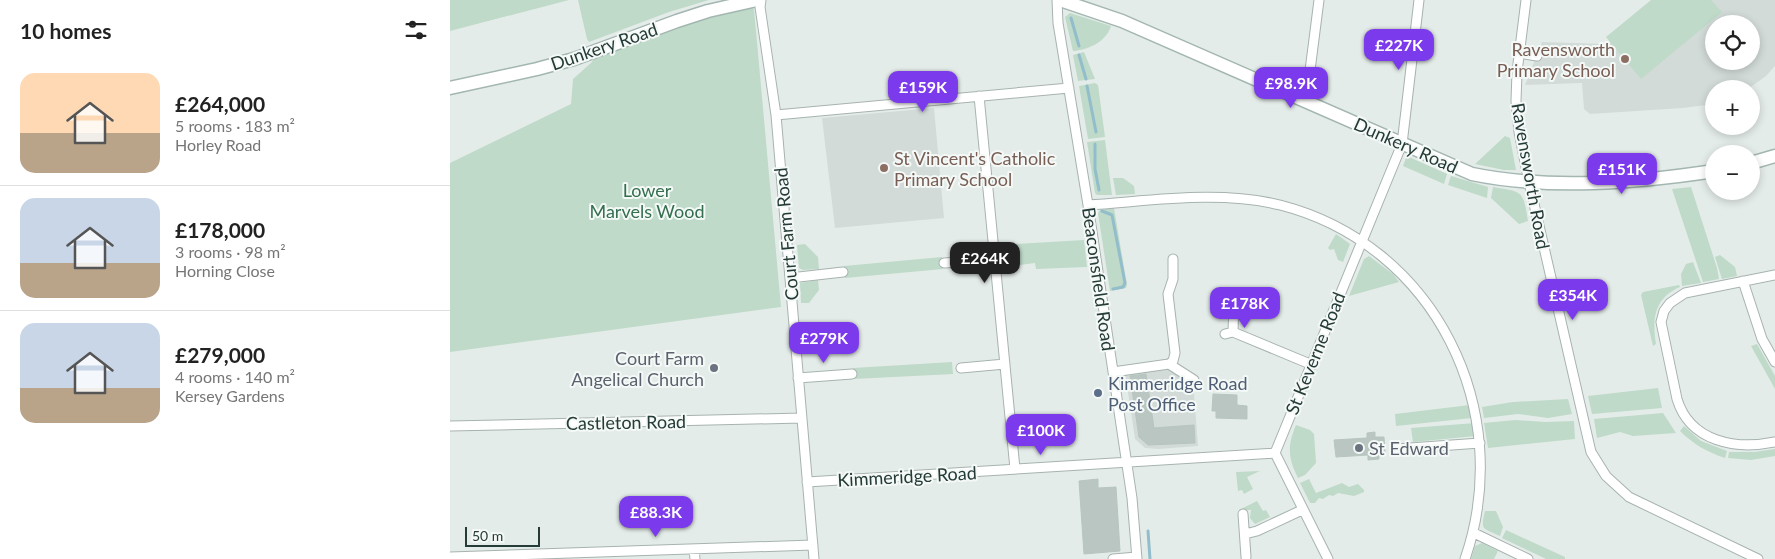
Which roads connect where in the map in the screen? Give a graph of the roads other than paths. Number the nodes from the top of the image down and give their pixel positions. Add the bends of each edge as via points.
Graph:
1 (757, 0) edge
2 (762, 0) edge
3 (1059, 0) edge
4 (1319, 0) edge
5 (1419, 0) edge
6 (1526, 0) edge
7 (1519, 53) junction
8 (1537, 56) dead end
9 (450, 88) edge
10 (1069, 88) junction
11 (979, 96) junction
12 (1303, 100) junction
13 (776, 115) junction
14 (1402, 144) junction
15 (1775, 156) edge
16 (1760, 160) edge
17 (1705, 172) edge
18 (1528, 182) junction
19 (1088, 205) junction
20 (1360, 242) junction
21 (1173, 259) dead end
22 (995, 260) junction
23 (944, 263) dead end
24 (843, 272) dead end
25 (1775, 275) edge
26 (790, 278) junction
27 (1743, 281) junction
28 (1234, 301) dead end
29 (1775, 362) edge
30 (1005, 364) junction
31 (1169, 364) junction
32 (1310, 364) junction
33 (961, 368) dead end
34 (1113, 372) junction
35 (852, 374) dead end
36 (798, 378) junction
37 (1194, 380) dead end
38 (802, 418) junction
39 (450, 426) edge
40 (1775, 442) edge
41 (1480, 443) junction
42 (1396, 449) dead end
43 (1275, 453) junction
44 (1126, 463) junction
45 (1014, 469) junction
46 (807, 482) junction
47 (1302, 510) junction
48 (1243, 514) dead end
49 (1474, 533) junction
50 (1245, 534) junction
51 (813, 545) junction
52 (694, 549) junction
53 (450, 557) edge
54 (1246, 557) dead end
55 (1137, 558) edge
56 (695, 559) edge
57 (814, 559) edge
58 (1113, 559) edge
59 (1328, 559) edge
60 (1465, 559) edge
61 (1528, 559) edge
62 (1758, 559) edge

1 - 9 street, Dunkery Road via 708,11 574,59
2 - 13 street, Court Farm Road via 760,7
3 - 10 street, Beaconsfield Road via 1058,23
3 - 12 street, Dunkery Road via 1122,21
4 - 12 street via 1308,86
5 - 14 street, St Keverne Road
6 - 7 street, Ravensworth Road
7 - 8 street
7 - 18 street, Ravensworth Road via 1516,101
10 - 11 street
10 - 19 street, Beaconsfield Road
11 - 13 street
11 - 22 street
12 - 14 street, Dunkery Road
13 - 26 street, Court Farm Road
14 - 18 street, Dunkery Road via 1472,174
14 - 20 street, St Keverne Road
15 - 16 street
17 - 18 street, Dunkery Road via 1620,182
18 - 62 street, Ravensworth Road via 1587,439 1598,466 1629,497
19 - 20 street via 1215,197 1248,199 1308,215
19 - 34 street, Beaconsfield Road
20 - 32 street, St Keverne Road
20 - 41 street via 1416,290 1454,348 1469,386
21 - 31 street via 1173,279 1168,294 1175,353
22 - 23 street
22 - 30 street
24 - 26 street
25 - 27 street
26 - 36 street, Court Farm Road
27 - 29 street via 1762,339
27 - 40 street via 1685,293 1673,300 1664,311 1661,322 1666,353 1680,408 1698,430 1715,440 1734,445
28 - 32 street via 1229,333
30 - 33 street
30 - 45 street
31 - 34 street
31 - 37 street
32 - 43 street, St Keverne Road
34 - 44 street, Beaconsfield Road
35 - 36 street
36 - 38 street, Court Farm Road
38 - 39 street, Castleton Road
38 - 46 street, Court Farm Road
41 - 42 street
41 - 49 street via 1480,494
43 - 44 street, Kimmeridge Road
43 - 47 street
44 - 45 street, Kimmeridge Road
44 - 55 street, Beaconsfield Road
45 - 46 street, Kimmeridge Road
46 - 51 street, Court Farm Road
47 - 50 street
47 - 59 street
48 - 50 street
49 - 60 street
49 - 61 street
50 - 54 street
51 - 52 street
51 - 57 street, Court Farm Road
52 - 53 street
52 - 56 street
55 - 58 street

